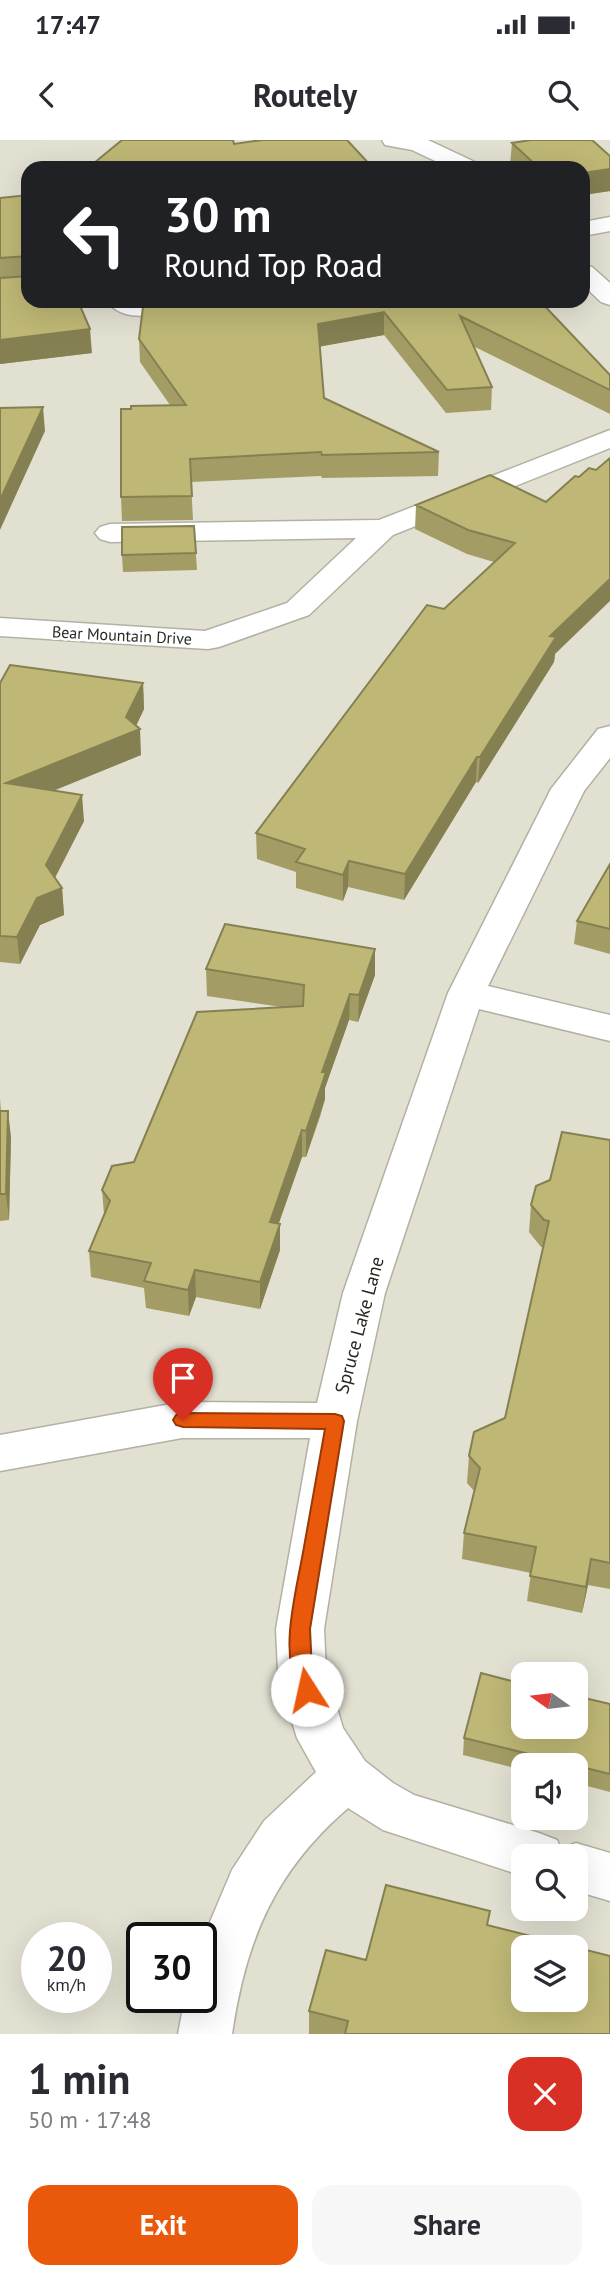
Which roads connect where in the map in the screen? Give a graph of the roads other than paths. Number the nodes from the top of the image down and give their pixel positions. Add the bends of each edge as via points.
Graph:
1 (392, 146) edge
2 (453, 161) edge
3 (610, 224) edge
4 (590, 228) edge
5 (610, 269) edge
6 (590, 272) edge
7 (590, 279) edge
8 (610, 298) edge
9 (610, 438) edge
10 (383, 529) junction
11 (110, 533) dead end
12 (0, 627) edge
13 (610, 736) edge
14 (466, 993) junction
15 (610, 1028) edge
16 (335, 1421) junction
17 (0, 1453) edge
18 (347, 1777) junction
19 (511, 1848) edge
20 (588, 1871) edge
21 (610, 1877) edge
22 (205, 2034) edge

1 - 2 street via 418,144
3 - 4 street
5 - 6 street
7 - 8 street
9 - 10 street, Bear Mountain Drive
10 - 11 street
10 - 12 street, Bear Mountain Drive via 299,609 208,640
13 - 14 street, Spruce Lake Lane via 569,789
14 - 15 street
14 - 16 street, Spruce Lake Lane via 364,1293
16 - 17 street via 183,1420
16 - 18 street, Spruce Lake Lane via 300,1629 302,1671 321,1738
18 - 19 street via 401,1814
18 - 22 street via 306,1811 273,1849 247,1896 208,2011
20 - 21 street

